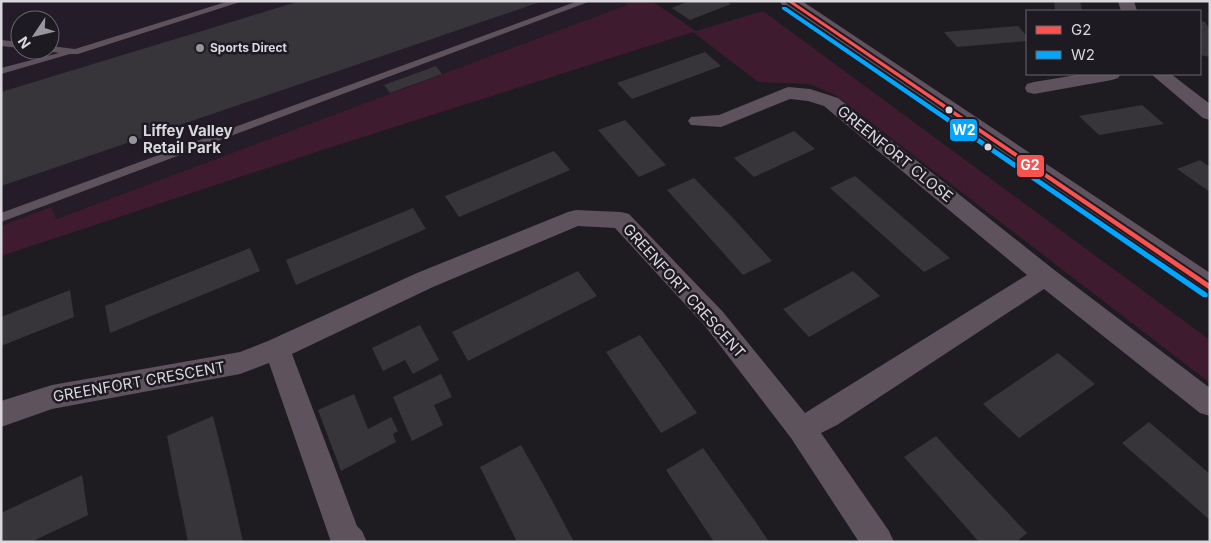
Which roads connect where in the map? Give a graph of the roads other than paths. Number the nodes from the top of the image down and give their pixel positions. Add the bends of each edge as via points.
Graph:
1 (240, 1) edge
2 (587, 1) edge
3 (789, 1) edge
4 (60, 50) edge
5 (75, 52) junction
6 (1, 71) edge
7 (1106, 75) edge
8 (1161, 75) edge
9 (1034, 88) dead end
10 (1210, 114) edge
11 (698, 121) dead end
12 (1, 218) edge
13 (1045, 276) junction
14 (1210, 288) edge
15 (277, 349) junction
16 (1210, 404) edge
17 (1, 414) edge
18 (801, 429) junction
19 (351, 542) edge
20 (878, 542) edge

1 - 5 lane
2 - 12 lane
3 - 14 main road
4 - 5 lane
5 - 6 lane
7 - 9 street
8 - 10 street
11 - 13 street, GREENFORT CLOSE via 721,121 788,94 810,95 831,102
13 - 16 street, GREENFORT CLOSE
13 - 18 street via 827,416
15 - 17 street, GREENFORT CRESCENT via 240,363 52,396
15 - 18 street, GREENFORT CRESCENT via 425,280 576,218 621,220 714,319
15 - 19 street via 345,537
18 - 20 street, GREENFORT CRESCENT

